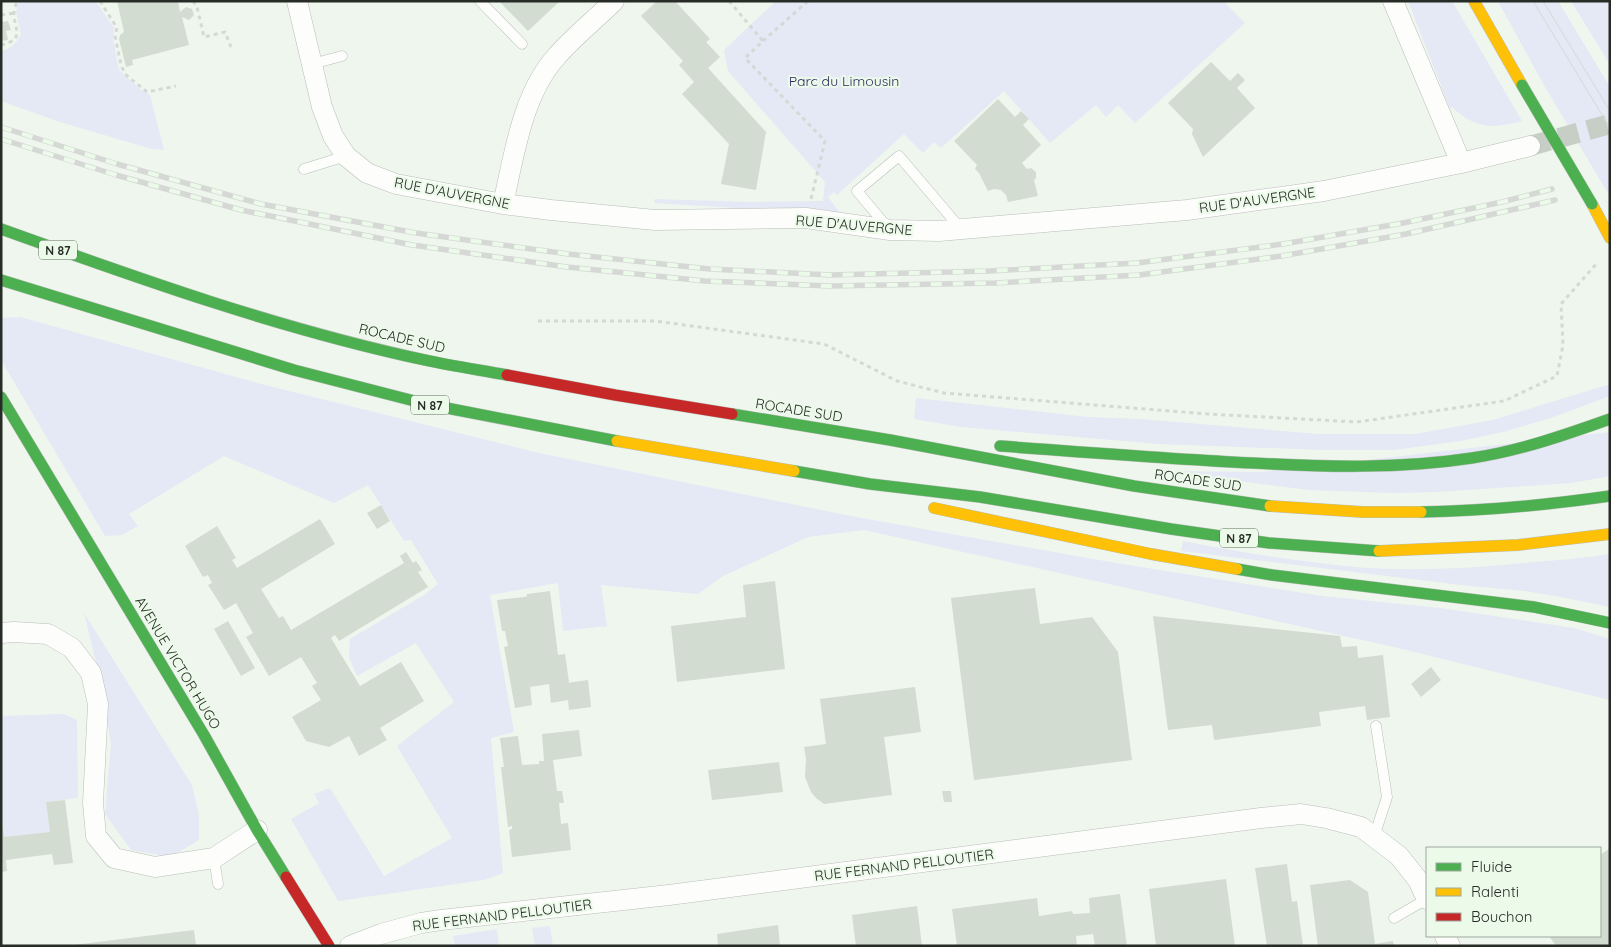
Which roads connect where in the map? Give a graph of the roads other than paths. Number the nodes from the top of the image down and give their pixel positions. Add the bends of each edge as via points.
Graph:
1 (297, 1) edge
2 (480, 1) edge
3 (614, 1) edge
4 (1393, 1) edge
5 (1474, 1) edge
6 (522, 44) dead end
7 (342, 56) dead end
8 (312, 64) junction
9 (1530, 146) tunnel mouth
10 (346, 156) junction
11 (1461, 163) junction
12 (304, 169) dead end
13 (503, 204) junction
14 (1592, 204) junction
15 (10, 220) dead end
16 (1610, 225) edge
17 (1, 229) edge
18 (961, 229) junction
19 (890, 230) junction
20 (1610, 238) edge
21 (115, 270) junction
22 (1, 280) edge
23 (1, 397) edge
24 (1610, 419) edge
25 (891, 440) junction
26 (974, 444) dead end
27 (992, 445) dead end
28 (870, 484) junction
29 (1610, 496) edge
30 (901, 500) dead end
31 (926, 507) dead end
32 (1610, 534) edge
33 (1610, 623) edge
34 (1, 633) edge
35 (1376, 726) dead end
36 (257, 830) junction
37 (1374, 837) junction
38 (214, 858) junction
39 (1423, 876) edge
40 (218, 884) dead end
41 (1426, 893) edge
42 (1426, 900) edge
43 (1394, 918) dead end
44 (329, 946) edge
45 (350, 946) edge

1 - 8 street, RUE D'AUVERGNE
2 - 6 lane
3 - 13 street via 555,57 540,78 524,114
4 - 11 street
5 - 14 main road, bridge
7 - 8 lane
8 - 10 street, RUE D'AUVERGNE via 322,107 333,136
9 - 11 street, RUE D'AUVERGNE
10 - 12 lane
10 - 13 street, RUE D'AUVERGNE via 366,173 396,184
11 - 18 street, RUE D'AUVERGNE via 1324,191 1187,210
13 - 19 street, RUE D'AUVERGNE via 655,220 806,218
14 - 16 main road
14 - 20 main road
15 - 21 main road
17 - 21 main road, ROCADE SUD / N 87
18 - 19 street, RUE D'AUVERGNE
18 - 19 lane via 899,156 857,191
21 - 25 main road, ROCADE SUD / N 87 via 280,323 414,358 642,400
22 - 28 main road, N 87 via 294,370 426,404 644,446
23 - 36 main road, AVENUE VICTOR HUGO
24 - 27 main road via 1503,452 1404,465 1308,466
25 - 26 main road
25 - 29 main road, ROCADE SUD / N 87 via 1140,487 1338,511 1461,512
28 - 30 main road
28 - 32 main road, N 87 via 980,497 1171,530 1339,548 1394,550 1518,545
31 - 33 main road via 1151,554 1272,575 1534,607
34 - 38 street via 48,634 72,648 91,673 98,704 93,803 96,836 114,858 155,867
35 - 37 lane via 1387,797
36 - 38 street
36 - 44 main road, AVENUE VICTOR HUGO
37 - 39 street, RUE FERNAND PELLOUTIER
37 - 45 street, RUE FERNAND PELLOUTIER via 1361,827 1326,818 1301,814 1261,818 669,896 441,920 380,934
38 - 40 lane
39 - 41 street, RUE FERNAND PELLOUTIER
42 - 43 lane

